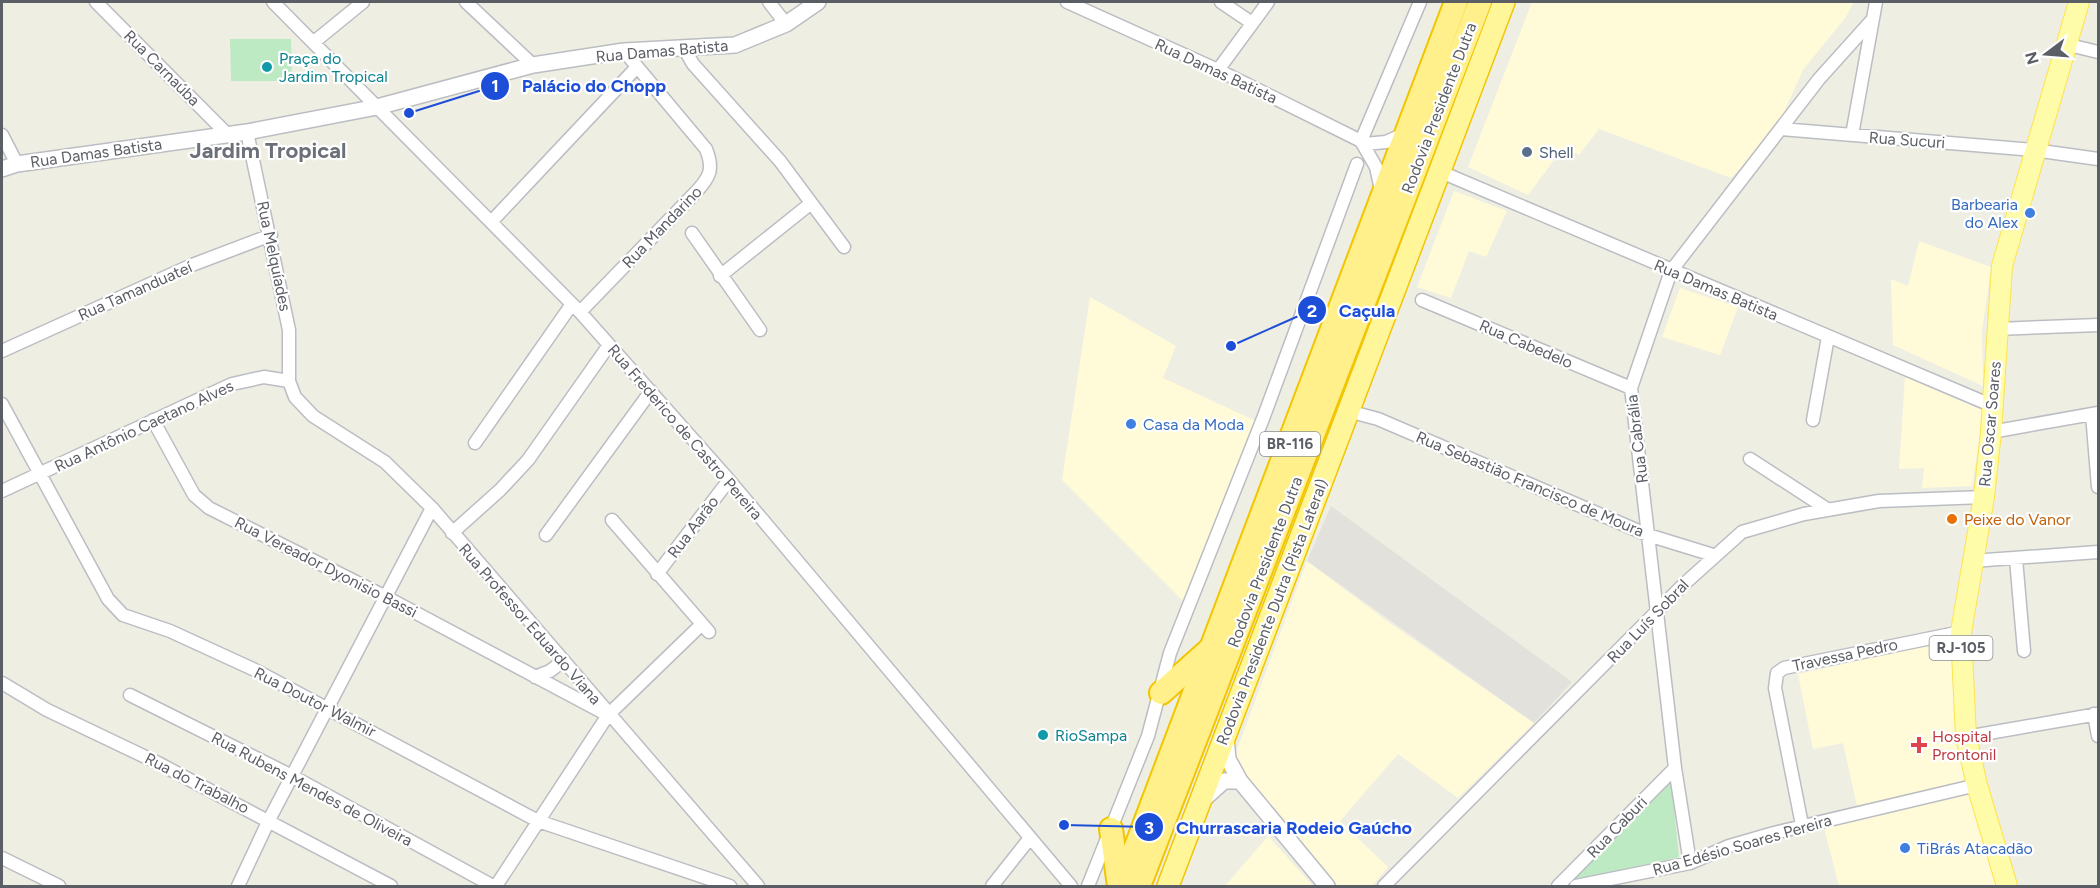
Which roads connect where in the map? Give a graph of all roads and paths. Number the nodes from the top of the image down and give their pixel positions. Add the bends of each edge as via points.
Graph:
1 (96, 2) edge
2 (273, 2) edge
3 (363, 2) edge
4 (466, 2) edge
5 (769, 2) edge
6 (818, 2) edge
7 (1067, 2) edge
8 (1221, 2) edge
9 (1268, 2) edge
10 (1420, 2) edge
11 (1456, 2) edge
12 (1480, 2) edge
13 (1504, 2) edge
14 (1876, 2) edge
15 (2079, 2) edge
16 (1873, 19) junction
17 (1252, 23) junction
18 (786, 24) junction
19 (314, 42) junction
20 (2065, 44) junction
21 (685, 50) junction
22 (624, 51) junction
23 (2098, 52) edge
24 (533, 65) junction
25 (637, 68) junction
26 (1218, 70) junction
27 (377, 107) junction
28 (1781, 129) junction
29 (247, 132) junction
30 (1407, 132) junction
31 (2, 135) edge
32 (228, 135) junction
33 (1852, 135) junction
34 (1363, 142) junction
35 (2034, 150) junction
36 (2098, 159) edge
37 (17, 164) junction
38 (1357, 164) dead end
39 (2, 169) edge
40 (1441, 172) junction
41 (1382, 193) junction
42 (810, 204) junction
43 (492, 221) junction
44 (692, 233) dead end
45 (271, 235) junction
46 (844, 247) dead end
47 (1671, 271) junction
48 (720, 276) junction
49 (1422, 300) dead end
50 (576, 308) junction
51 (2098, 325) edge
52 (1997, 329) junction
53 (760, 330) dead end
54 (1828, 337) junction
55 (609, 345) junction
56 (2, 351) edge
57 (289, 381) junction
58 (1631, 388) junction
59 (651, 391) junction
60 (2, 404) edge
61 (1993, 406) junction
62 (1348, 411) junction
63 (2095, 413) edge
64 (153, 420) junction
65 (1813, 420) dead end
66 (1991, 432) junction
67 (475, 443) dead end
68 (1750, 459) dead end
69 (40, 474) junction
70 (729, 480) junction
71 (2098, 487) edge
72 (2, 491) edge
73 (1984, 497) junction
74 (432, 508) junction
75 (1827, 509) junction
76 (612, 520) dead end
77 (452, 533) junction
78 (546, 535) dead end
79 (1648, 535) junction
80 (2098, 552) edge
81 (1713, 555) junction
82 (2016, 559) junction
83 (1972, 561) junction
84 (657, 574) junction
85 (386, 597) junction
86 (1659, 611) junction
87 (1961, 632) junction
88 (1212, 647) junction
89 (2024, 651) dead end
90 (563, 661) junction
91 (535, 677) junction
92 (2, 683) edge
93 (1161, 693) junction
94 (130, 694) dead end
95 (328, 707) junction
96 (2096, 714) edge
97 (608, 715) junction
98 (1226, 732) junction
99 (2098, 735) edge
100 (1966, 737) junction
101 (1675, 768) junction
102 (292, 776) junction
103 (1240, 781) junction
104 (1977, 785) junction
105 (1195, 814) junction
106 (269, 820) junction
107 (538, 821) junction
108 (1802, 825) junction
109 (1112, 829) junction
110 (1030, 838) junction
111 (2, 858) edge
112 (1690, 862) junction
113 (58, 886) edge
114 (238, 886) edge
115 (391, 886) edge
116 (494, 886) edge
117 (730, 886) edge
118 (758, 886) edge
119 (992, 886) edge
120 (1071, 886) edge
121 (1088, 886) edge
122 (1120, 886) edge
123 (1139, 886) edge
124 (1168, 886) edge
125 (1327, 886) edge
126 (1384, 886) edge
127 (1558, 886) edge
128 (1576, 886) edge
129 (2007, 886) edge

1 - 32 street, Rua Carnaúba
2 - 19 street, Rua Frederico de Castro Pereira
3 - 19 street
4 - 24 street
5 - 18 street
6 - 18 street, Rua Damas Batista
7 - 26 street, Rua Damas Batista
8 - 17 street
9 - 17 street
10 - 34 street
11 - 30 highway, Rodovia Presidente Dutra / BR-116
12 - 123 highway, Rodovia Presidente Dutra / BR-116
13 - 40 highway, Rodovia Presidente Dutra (Pista Lateral) / BR-116
14 - 16 street
15 - 20 main road, Rua Oscar Soares / RJ-105
16 - 28 street, Rua Cabrália
16 - 33 street
17 - 26 street
18 - 21 street, Rua Damas Batista via 745,42
19 - 27 street, Rua Frederico de Castro Pereira
20 - 23 street
20 - 35 main road, Rua Oscar Soares / RJ-105
21 - 22 street, Rua Damas Batista
21 - 42 street via 693,64 780,161
22 - 24 street, Rua Damas Batista
22 - 25 street, Rua Mandarino
24 - 27 street, Rua Damas Batista
25 - 43 street
25 - 50 street, Rua Mandarino via 706,149 712,168 696,192
26 - 34 street, Rua Damas Batista
27 - 29 street, Rua Damas Batista
27 - 43 street, Rua Frederico de Castro Pereira
28 - 33 street, Rua Sucuri
28 - 47 street, Rua Cabrália
29 - 32 street, Rua Damas Batista
29 - 45 street, Rua Melquíades
30 - 34 street via 1386,142
30 - 41 highway, Rodovia Presidente Dutra / BR-116
31 - 37 street
32 - 37 street, Rua Damas Batista
33 - 35 street, Rua Sucuri
34 - 41 street via 1376,168
35 - 36 street, Rua Sucuri
35 - 52 main road, Rua Oscar Soares / RJ-105 via 2006,243
37 - 39 street, Rua Damas Batista
38 - 93 street via 1260,427 1170,653
40 - 47 street, Rua Damas Batista
40 - 62 highway, Rodovia Presidente Dutra (Pista Lateral) / BR-116
41 - 88 highway, Rodovia Presidente Dutra / BR-116
42 - 46 street
42 - 48 street
43 - 50 street, Rua Frederico de Castro Pereira
44 - 48 street
45 - 56 street, Rua Tamanduateí via 192,265
45 - 57 street, Rua Melquíades via 289,330
47 - 54 street, Rua Damas Batista
47 - 58 street, Rua Cabrália
48 - 53 street
49 - 58 street, Rua Cabedelo
50 - 55 street, Rua Frederico de Castro Pereira
50 - 67 street
51 - 52 street
52 - 61 main road, Rua Oscar Soares / RJ-105
54 - 61 street, Rua Damas Batista
54 - 65 street
55 - 59 street, Rua Frederico de Castro Pereira
55 - 77 street via 528,460
57 - 64 street, Rua Antônio Caetano Alves via 264,376 232,384
57 - 74 street, Rua Professor Eduardo Viana via 303,407 385,462
58 - 79 street, Rua Cabrália
59 - 70 street, Rua Frederico de Castro Pereira
59 - 78 street
60 - 69 street, Rua Doutor Walmir
61 - 66 main road, Rua Oscar Soares / RJ-105
62 - 79 street, Rua Sebastião Francisco de Moura via 1378,419
62 - 98 highway, Rodovia Presidente Dutra (Pista Lateral) / BR-116
63 - 66 street
63 - 71 street
64 - 69 street, Rua Antônio Caetano Alves
64 - 85 street, Rua Vereador Dyonisio Bassi via 201,502
66 - 73 main road, Rua Oscar Soares / RJ-105
68 - 75 street
69 - 72 street, Rua Antônio Caetano Alves
69 - 95 street, Rua Doutor Walmir via 114,609 134,621 170,631
70 - 84 street, Rua Aarão
70 - 110 street, Rua Frederico de Castro Pereira
73 - 75 street, Rua Luís Sobral via 1922,498
73 - 83 main road, Rua Oscar Soares / RJ-105
74 - 77 street, Rua Professor Eduardo Viana
74 - 85 street
75 - 81 street, Rua Luís Sobral via 1742,532
76 - 84 street
77 - 90 street, Rua Professor Eduardo Viana
79 - 81 street, Rua Sebastião Francisco de Moura
79 - 86 street, Rua Cabrália
80 - 82 street
81 - 86 street, Rua Luís Sobral
82 - 83 street
82 - 89 street
83 - 87 main road, Rua Oscar Soares / RJ-105
84 - 97 street via 705,628
85 - 91 street, Rua Vereador Dyonisio Bassi
85 - 95 street
86 - 101 street, Rua Cabrália
86 - 126 street, Rua Luís Sobral
87 - 100 main road, Rua Oscar Soares / RJ-105
87 - 108 street, Travessa Pedro via 1839,655 1777,673 1775,688
88 - 93 highway
88 - 122 highway, Rodovia Presidente Dutra / BR-116
90 - 91 street
90 - 97 street, Rua Professor Eduardo Viana
91 - 97 street, Rua Vereador Dyonisio Bassi
92 - 106 street, Rua do Trabalho via 48,710
93 - 109 street
94 - 102 street, Rua Rubens Mendes de Oliveira
95 - 102 street
95 - 107 street, Rua Doutor Walmir
96 - 99 street
96 - 100 street
97 - 107 street
97 - 118 street, Rua Professor Eduardo Viana
98 - 103 street via 1228,759
98 - 105 highway, Rodovia Presidente Dutra (Pista Lateral) / BR-116
100 - 104 main road, Rua Oscar Soares / RJ-105
101 - 112 street, Rua Cabrália
101 - 127 street, Rua Caburi
102 - 106 street
102 - 116 street, Rua Rubens Mendes de Oliveira
103 - 105 street via 1218,784
103 - 125 street
104 - 108 street, Rua Edésio Soares Pereira
104 - 129 main road, Rua Oscar Soares / RJ-105
105 - 124 highway, Rodovia Presidente Dutra (Pista Lateral) / BR-116
106 - 114 street
106 - 115 street, Rua do Trabalho
107 - 116 street
107 - 117 street, Rua Doutor Walmir
108 - 112 street, Rua Edésio Soares Pereira via 1737,843
109 - 121 street
109 - 122 highway
110 - 119 street
110 - 120 street, Rua Frederico de Castro Pereira
111 - 113 street
112 - 128 street, Rua Edésio Soares Pereira

